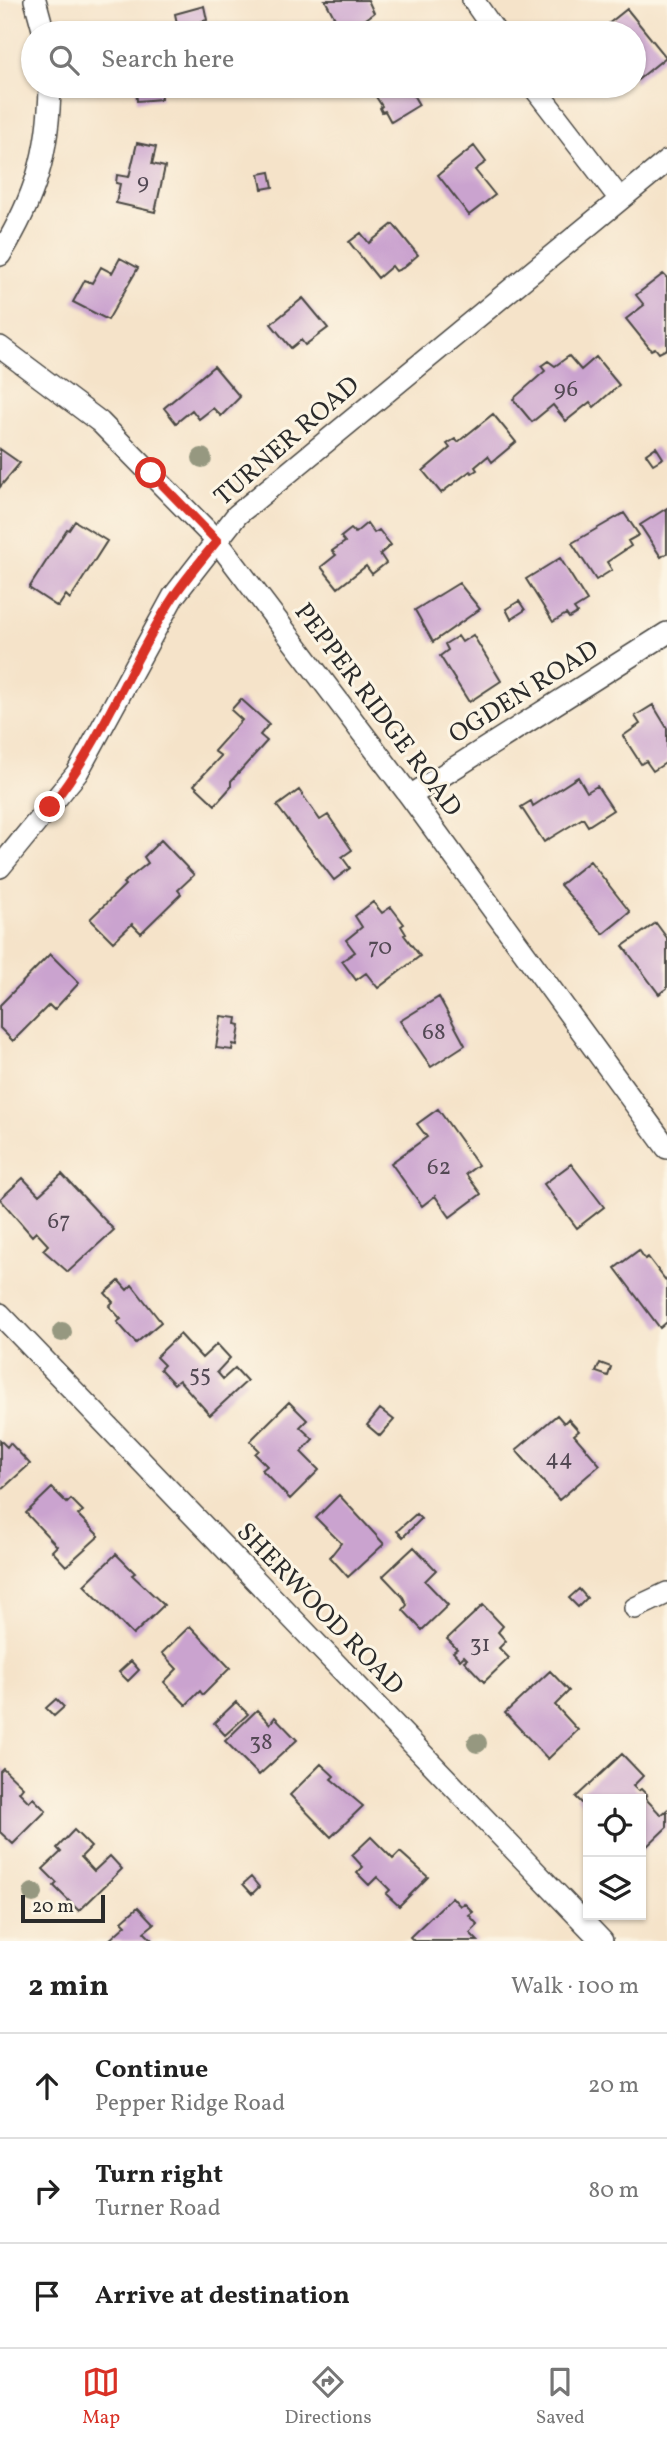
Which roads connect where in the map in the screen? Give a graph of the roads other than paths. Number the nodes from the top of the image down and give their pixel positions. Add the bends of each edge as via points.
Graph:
1 (35, 0) edge
2 (473, 0) edge
3 (41, 21) edge
4 (488, 21) edge
5 (49, 98) edge
6 (542, 98) edge
7 (667, 161) edge
8 (620, 199) junction
9 (0, 255) edge
10 (0, 347) edge
11 (217, 541) junction
12 (667, 633) edge
13 (410, 796) junction
14 (0, 867) edge
15 (660, 1125) edge
16 (667, 1148) edge
17 (0, 1314) edge
18 (667, 1593) edge
19 (635, 1608) dead end
20 (602, 1941) edge

1 - 3 street
2 - 4 street
5 - 9 street via 39,177
6 - 8 street
7 - 8 street, TURNER ROAD
8 - 11 street, TURNER ROAD via 237,515
10 - 11 street, PEPPER RIDGE ROAD via 100,422
11 - 13 street, PEPPER RIDGE ROAD
11 - 14 street, TURNER ROAD via 173,597 77,773
12 - 13 street, OGDEN ROAD
13 - 15 street, PEPPER RIDGE ROAD
15 - 16 street, PEPPER RIDGE ROAD
17 - 20 street, SHERWOOD ROAD
18 - 19 street

